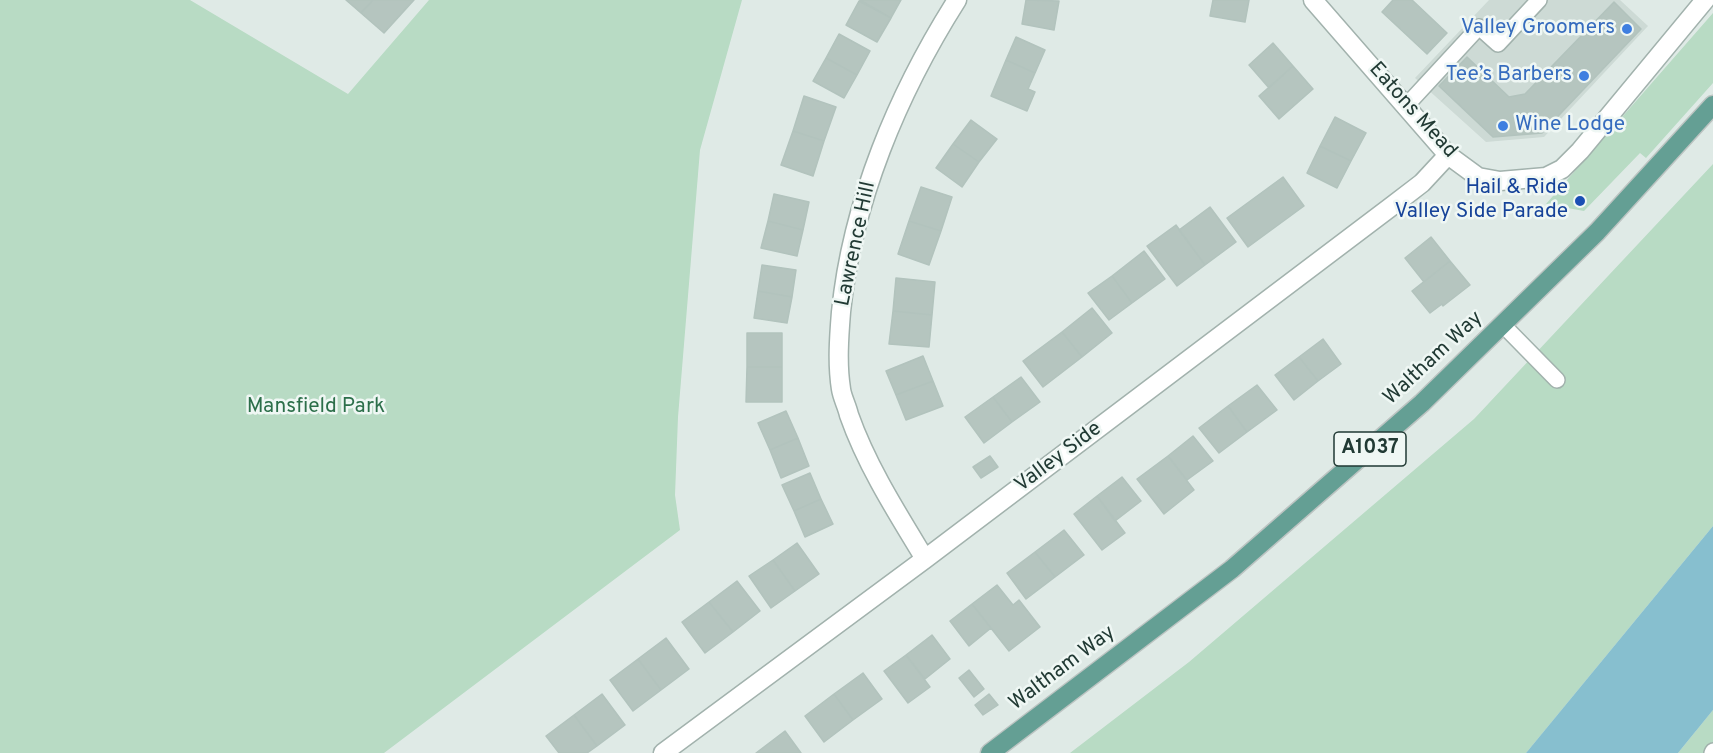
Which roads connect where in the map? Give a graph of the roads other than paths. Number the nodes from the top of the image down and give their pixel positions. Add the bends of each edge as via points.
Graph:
1 (957, 0) edge
2 (1313, 0) edge
3 (1539, 0) edge
4 (1705, 0) edge
5 (1713, 105) edge
6 (1406, 106) junction
7 (1448, 155) junction
8 (1503, 325) junction
9 (1557, 380) dead end
10 (925, 559) junction
11 (663, 753) edge
12 (990, 753) edge

1 - 10 street, Lawrence Hill via 903,100 873,171 844,280 838,342 841,390 857,436
2 - 6 street, Eatons Mead
3 - 6 lane via 1498,44 1479,27
4 - 7 street, Eatons Mead via 1562,169 1546,177 1500,181 1478,177
5 - 8 main road, Waltham Way / A1037 via 1597,232
6 - 7 street, Eatons Mead
7 - 10 street, Valley Side via 1400,200
8 - 9 lane
8 - 12 main road, Waltham Way / A1037 via 1422,404 1232,569
10 - 11 street, Valley Side

